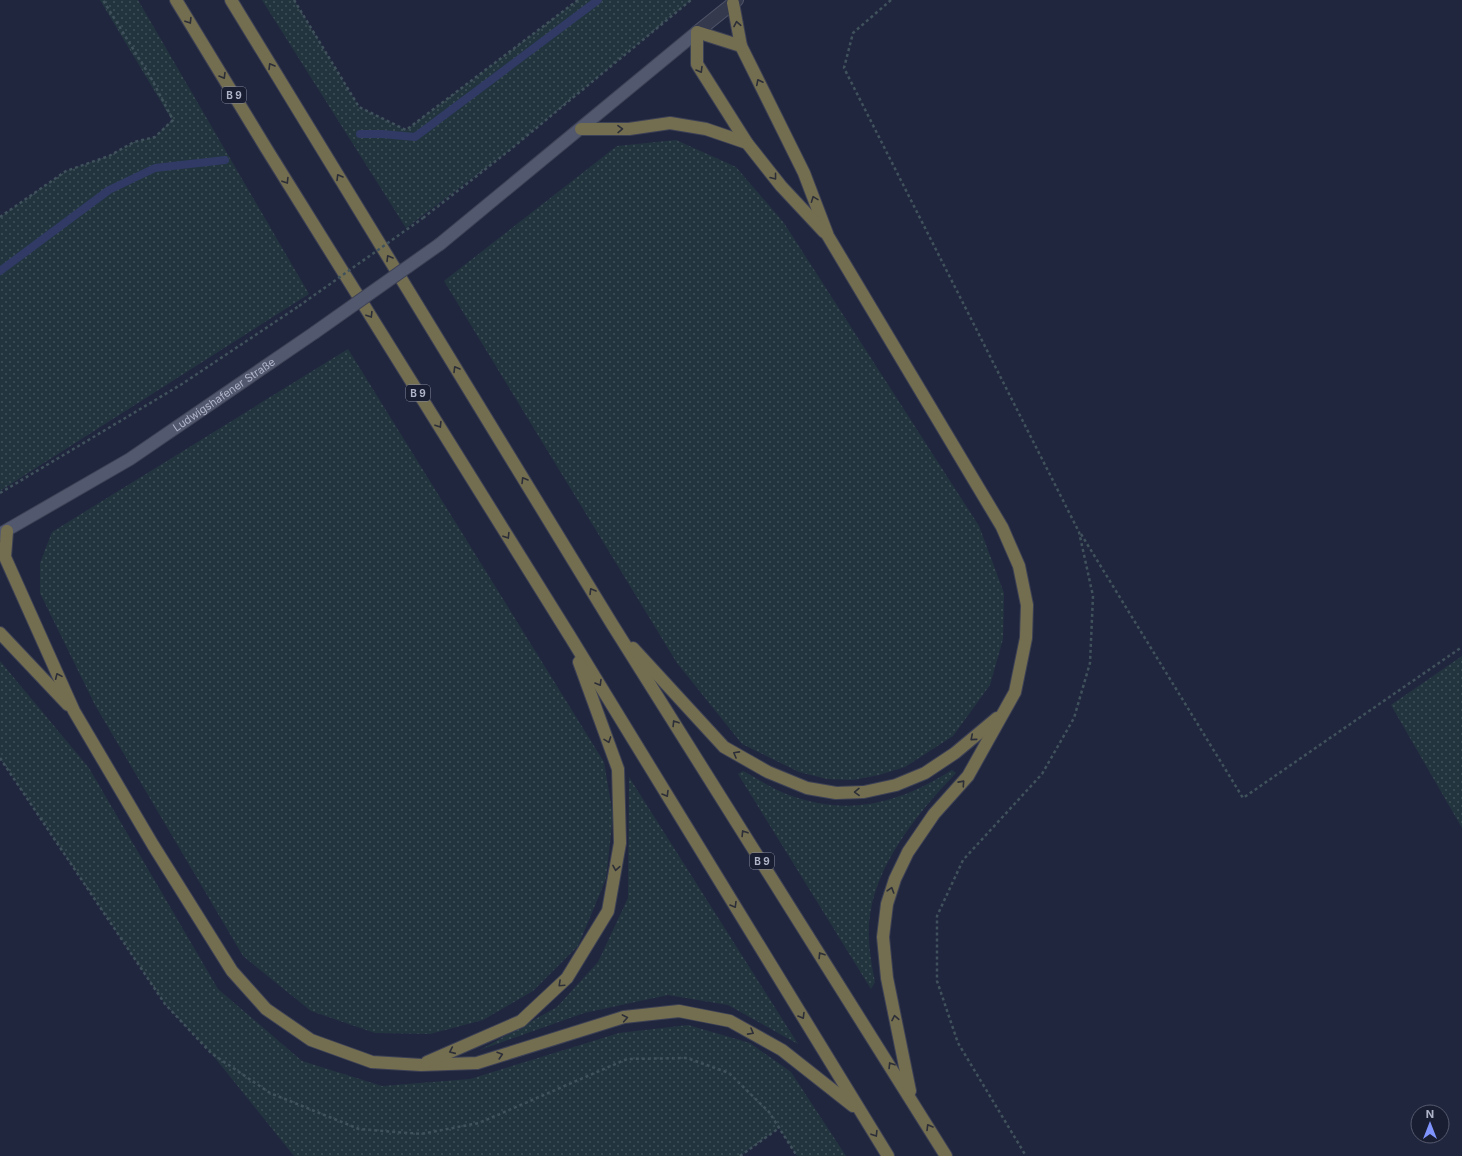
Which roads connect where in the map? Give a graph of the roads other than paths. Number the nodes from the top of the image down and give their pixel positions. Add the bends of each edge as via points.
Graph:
1 (176, 0) edge
2 (231, 0) edge
3 (735, 1) edge
4 (696, 32) junction
5 (741, 46) junction
6 (581, 129) junction
7 (747, 143) junction
8 (828, 236) junction
9 (4, 532) edge
10 (3, 555) edge
11 (612, 624) junction
12 (0, 633) edge
13 (571, 638) junction
14 (74, 711) junction
15 (1003, 714) junction
16 (421, 1065) junction
17 (911, 1098) junction
18 (861, 1111) junction
19 (888, 1156) edge
20 (946, 1156) edge

1 -> 13 highway, B 9
11 -> 2 highway, B 9
3 - 4 street
5 -> 3 highway
4 - 5 highway
4 - 6 main road, Ludwigshafener Straße
4 -> 7 highway via 697,64
8 -> 5 highway via 804,173
6 -> 7 highway via 629,128 670,123 706,128
6 - 9 main road, Ludwigshafener Straße, bridge via 440,244 130,459
7 -> 8 highway via 781,186
8 - 15 highway via 1002,527 1019,566 1026,605 1026,638 1015,692
9 - 10 highway
14 -> 10 highway
15 -> 11 highway via 955,753 925,773 896,785 864,792 836,793 807,788 768,772 724,747
17 -> 11 highway, B 9
12 - 14 highway
13 -> 16 highway via 618,769 620,843 608,911 567,978 521,1021
13 -> 18 highway, B 9
14 - 16 highway via 152,845 232,971 266,1009 311,1040 372,1062
17 -> 15 highway via 887,978 883,937 887,904 908,852 934,814 968,776
16 -> 18 highway via 476,1063 624,1017 679,1011 730,1021 782,1050
20 -> 17 highway, B 9
18 -> 19 highway, B 9

